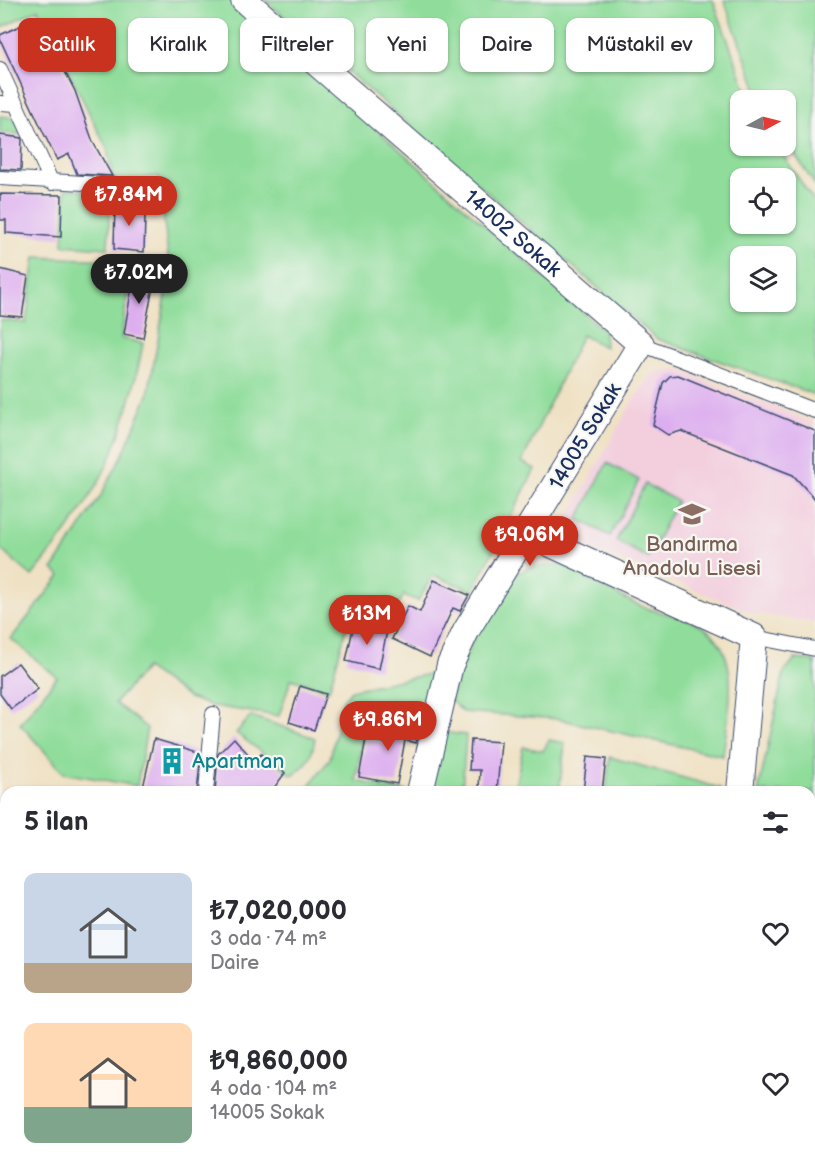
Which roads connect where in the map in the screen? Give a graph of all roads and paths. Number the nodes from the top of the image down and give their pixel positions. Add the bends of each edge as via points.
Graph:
1 (244, 0) edge
2 (0, 69) edge
3 (0, 103) edge
4 (17, 104) junction
5 (0, 178) edge
6 (52, 183) junction
7 (157, 191) dead end
8 (641, 344) junction
9 (815, 411) edge
10 (527, 533) junction
11 (754, 637) junction
12 (815, 649) edge
13 (213, 714) dead end
14 (207, 786) edge
15 (421, 786) edge
16 (741, 786) edge

1 - 8 street, 14002 Sokak
2 - 4 lane
3 - 4 lane
4 - 6 lane
5 - 6 lane
6 - 7 lane via 151,187
8 - 9 lane, 14002 Sokak
8 - 10 street, 14005 Sokak
10 - 11 street
10 - 15 street, 14005 Sokak via 466,631 450,665
11 - 12 lane
11 - 16 street
13 - 14 lane

